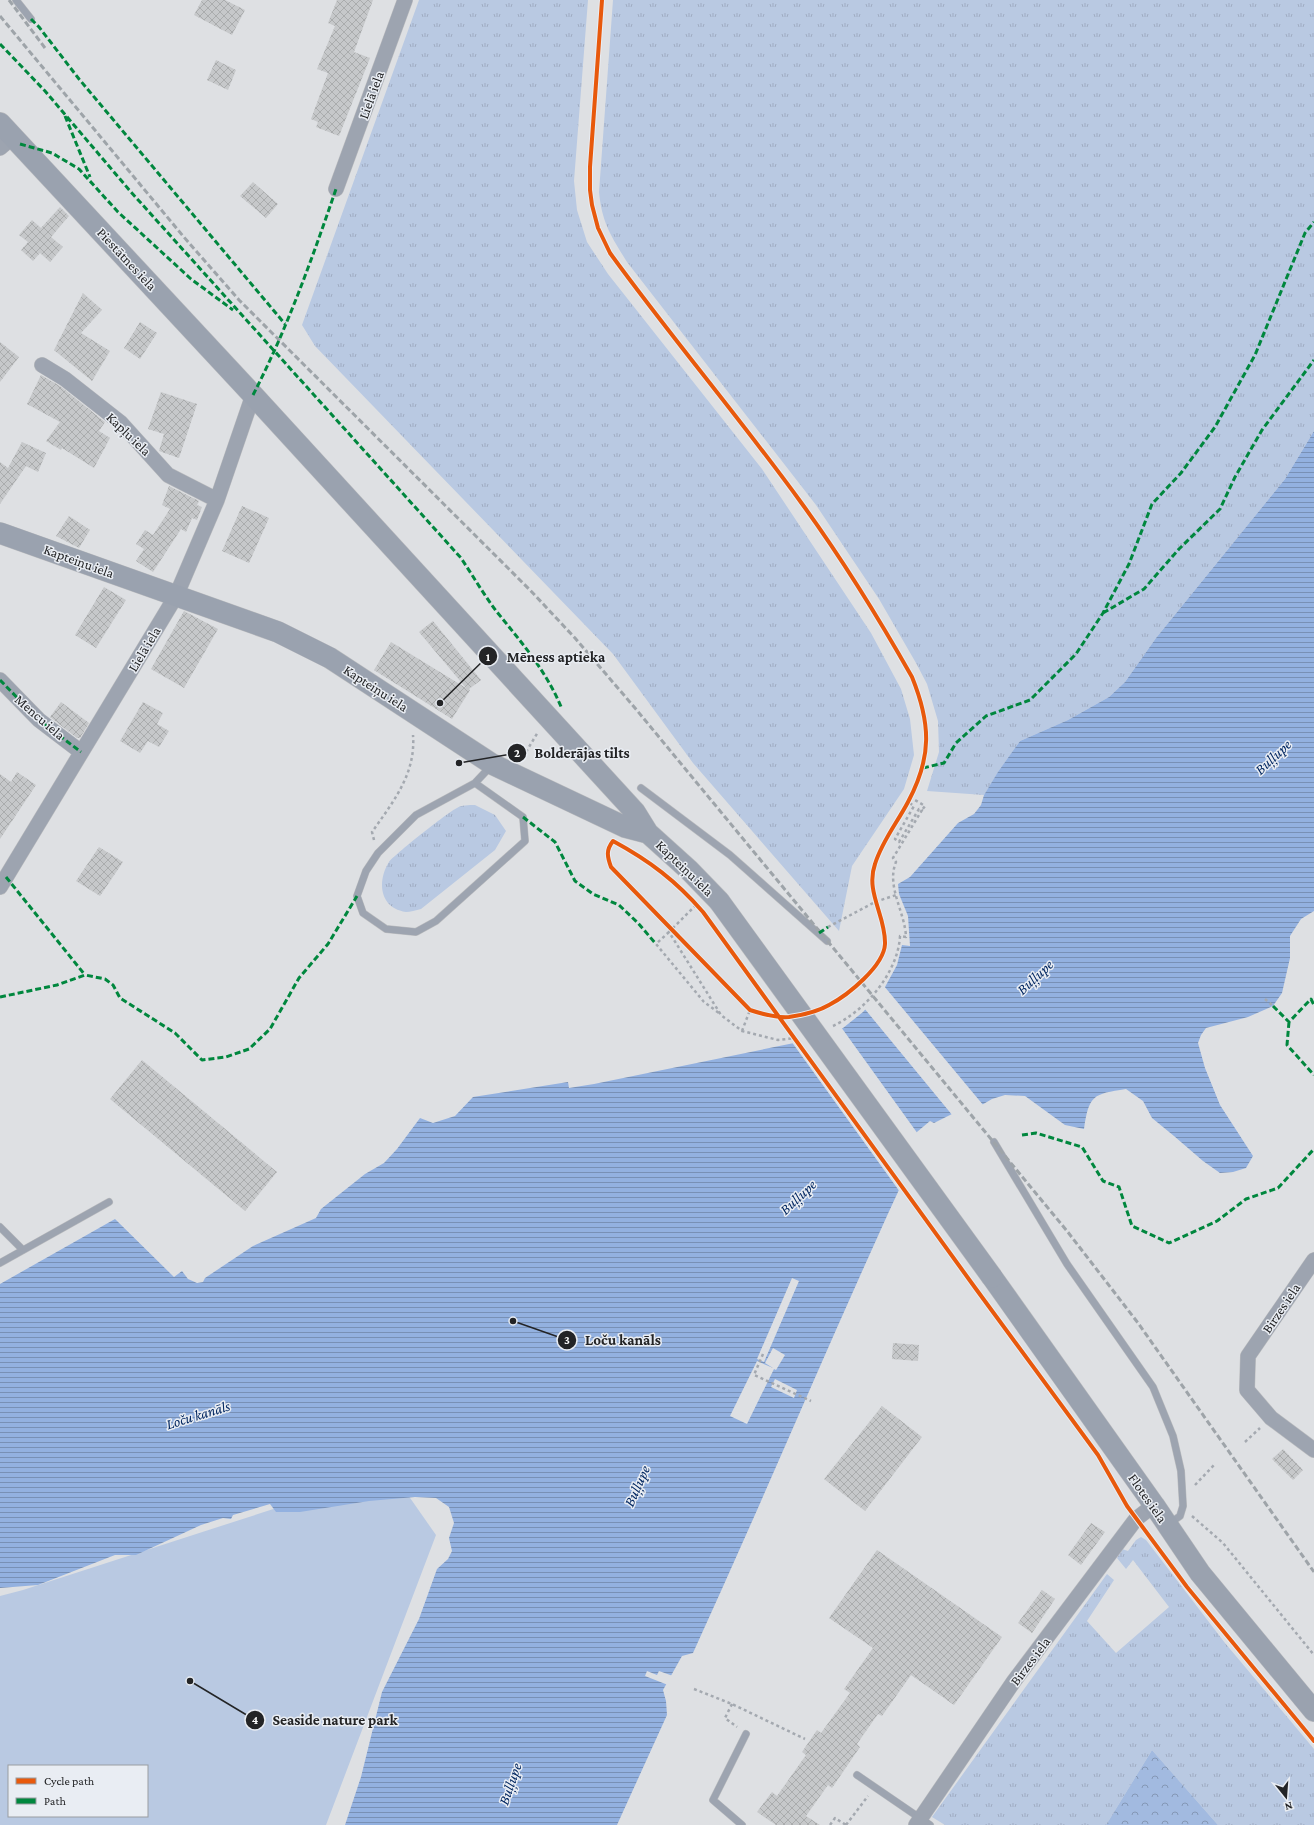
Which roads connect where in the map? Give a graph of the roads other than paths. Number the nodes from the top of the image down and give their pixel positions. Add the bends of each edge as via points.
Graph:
1 (16, 0) edge
2 (405, 0) edge
3 (31, 19) dead end
4 (4, 136) edge
5 (336, 189) dead end
6 (42, 365) dead end
7 (253, 395) junction
8 (217, 500) junction
9 (0, 532) edge
10 (176, 596) junction
11 (0, 680) edge
12 (81, 752) junction
13 (492, 764) junction
14 (476, 783) junction
15 (641, 788) dead end
16 (648, 833) junction
17 (0, 887) edge
18 (828, 941) dead end
19 (994, 1142) dead end
20 (109, 1202) dead end
21 (0, 1227) edge
22 (23, 1250) junction
23 (1314, 1260) edge
24 (0, 1263) edge
25 (992, 1277) joint
26 (1314, 1450) edge
27 (1154, 1505) junction
28 (1168, 1525) junction
29 (1314, 1711) edge
30 (746, 1734) road end
31 (856, 1775) dead end
32 (922, 1823) edge
33 (742, 1825) edge

1 - 3 lane
2 - 5 street, Lielā iela
4 - 7 street, Piestātnes iela
6 - 8 street, Kapļu iela via 65,379 121,423 168,474
7 - 8 street, Lielā iela
7 - 16 street, Piestātnes iela via 635,812
8 - 10 street, Lielā iela
9 - 10 street, Kapteiņu iela
10 - 12 street, Lielā iela
10 - 13 street, Kapteiņu iela via 278,632 330,658
11 - 12 street, Mencu iela via 39,720
12 - 17 street, Lielā iela
13 - 14 lane
13 - 16 street, Kapteiņu iela via 625,827
14 - 14 lane via 416,815 378,853 366,871 357,896 364,913 386,929 416,932 436,921 525,841 523,817
15 - 18 lane via 730,855
16 - 25 street, Kapteiņu iela, bridge via 719,901
19 - 28 lane via 1067,1264 1153,1387 1179,1458 1183,1506 1180,1516
20 - 22 lane
21 - 22 lane
22 - 24 lane
23 - 26 street, Birzes iela via 1248,1356 1247,1390 1271,1418
25 - 27 street, Flotes iela
27 - 28 street, Flotes iela
27 - 32 street, Birzes iela via 1136,1519 1014,1681
28 - 29 street, Flotes iela via 1200,1573
30 - 33 lane via 713,1800
31 - 32 lane

